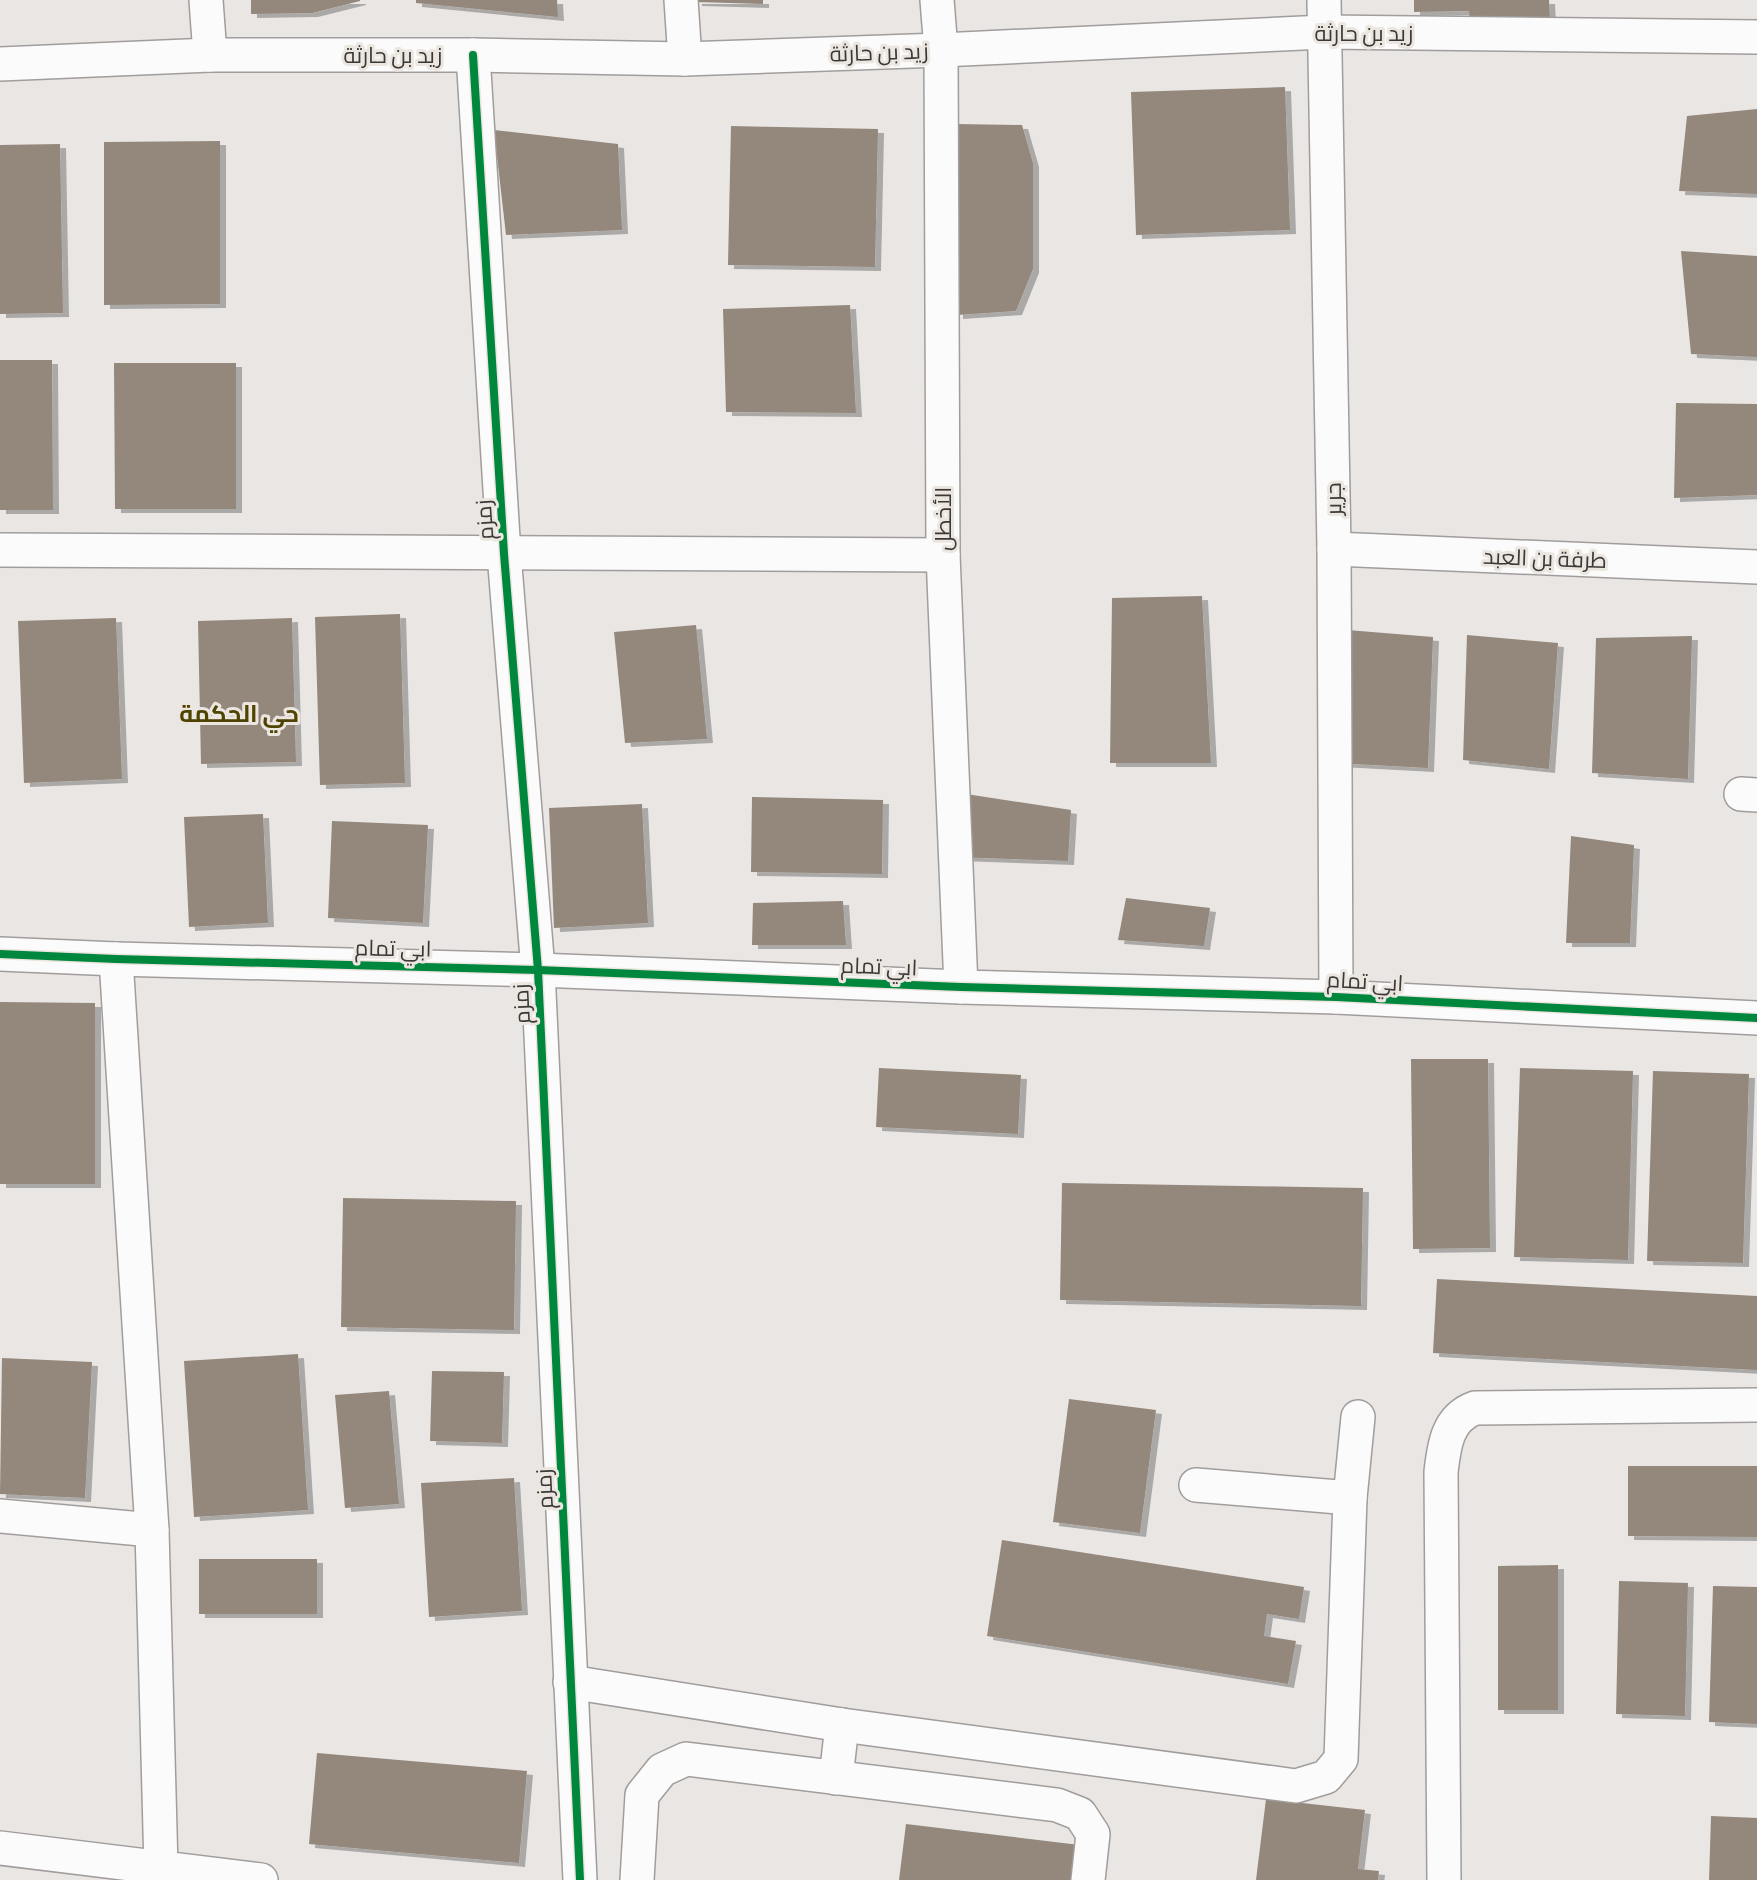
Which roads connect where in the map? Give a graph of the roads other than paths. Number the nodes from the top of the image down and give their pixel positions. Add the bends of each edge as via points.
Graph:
1 (206, 0) edge
2 (681, 0) edge
3 (937, 0) edge
4 (1324, 0) edge
5 (1325, 32) junction
6 (1757, 37) edge
7 (941, 50) junction
8 (210, 56) junction
9 (473, 56) junction
10 (685, 59) junction
11 (0, 64) edge
12 (1334, 549) junction
13 (0, 550) edge
14 (504, 554) junction
15 (944, 555) junction
16 (1757, 567) edge
17 (0, 954) edge
18 (116, 959) junction
19 (538, 970) junction
20 (961, 987) junction
21 (1336, 997) junction
22 (1757, 1018) edge
23 (1757, 1405) edge
24 (1358, 1416) dead end
25 (1197, 1485) dead end
26 (1350, 1498) junction
27 (0, 1516) edge
28 (152, 1530) junction
29 (570, 1682) junction
30 (842, 1725) junction
31 (836, 1778) junction
32 (0, 1848) edge
33 (161, 1868) junction
34 (261, 1880) edge
35 (580, 1880) edge
36 (638, 1880) edge
37 (1088, 1880) edge
38 (1444, 1880) edge

1 - 8 street
2 - 10 street
3 - 7 street, الأخطل
4 - 5 street, جرير
5 - 6 street, زيد بن حارثة
5 - 7 street, زيد بن حارثة
5 - 12 street, جرير
7 - 10 street, زيد بن حارثة
7 - 15 street, الأخطل
8 - 9 street, زيد بن حارثة
8 - 11 street, زيد بن حارثة
9 - 10 street, زيد بن حارثة
9 - 14 street, زمزم
12 - 16 street, طرفة بن العبد
12 - 21 street, جرير
13 - 14 street
14 - 15 street
14 - 19 street, زمزم
15 - 20 street, الأخطل
17 - 18 street, ابي تمام
18 - 19 street, ابي تمام
18 - 28 street
19 - 20 street, ابي تمام
19 - 29 street, زمزم
20 - 21 street, ابي تمام
21 - 22 street, ابي تمام
23 - 38 street via 1475,1408 1455,1421 1446,1440 1441,1472
24 - 26 street
25 - 26 street
26 - 30 street via 1341,1759 1326,1777 1296,1786
27 - 28 street
28 - 33 street
29 - 30 street
29 - 35 street, زمزم
30 - 31 street
31 - 36 street via 686,1759 662,1770 642,1795
31 - 37 street via 1057,1805 1080,1814 1093,1834
32 - 33 street
33 - 34 street

